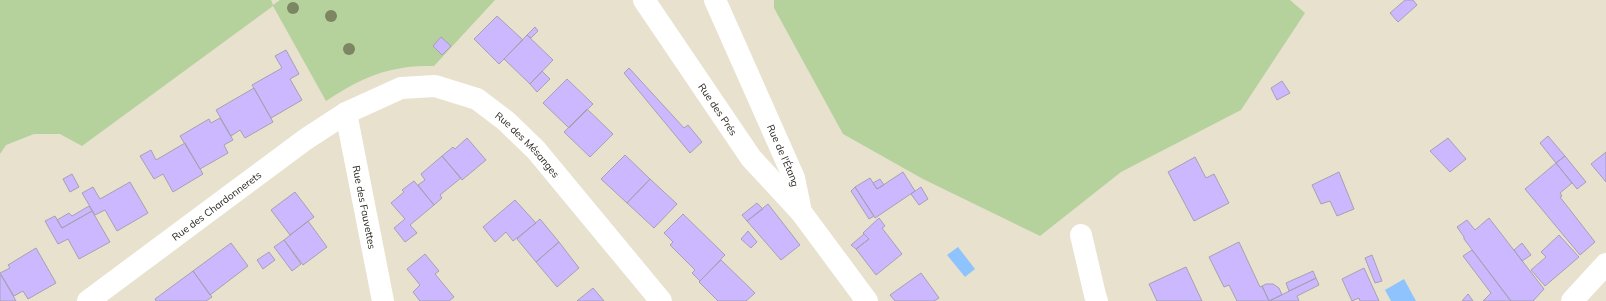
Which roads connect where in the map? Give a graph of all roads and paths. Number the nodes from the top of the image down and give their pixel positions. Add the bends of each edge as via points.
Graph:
1 (644, 0) edge
2 (715, 0) edge
3 (346, 113) junction
4 (801, 212) junction
5 (1081, 235) dead end
6 (1606, 264) edge
7 (88, 301) edge
8 (383, 301) edge
9 (661, 301) edge
10 (867, 301) edge
11 (1097, 301) edge
12 (1572, 301) edge

1 - 4 street, Rue des Prés via 751,158
2 - 4 street, Rue de l'Étang via 794,178
3 - 7 street, Rue des Chardonnerets via 306,139
3 - 8 street, Rue des Fauvettes
3 - 9 street, Rue des Mésanges via 401,88 435,86 477,99 506,121 536,150
4 - 10 street, Rue de l'Étang
5 - 11 street
6 - 12 street

